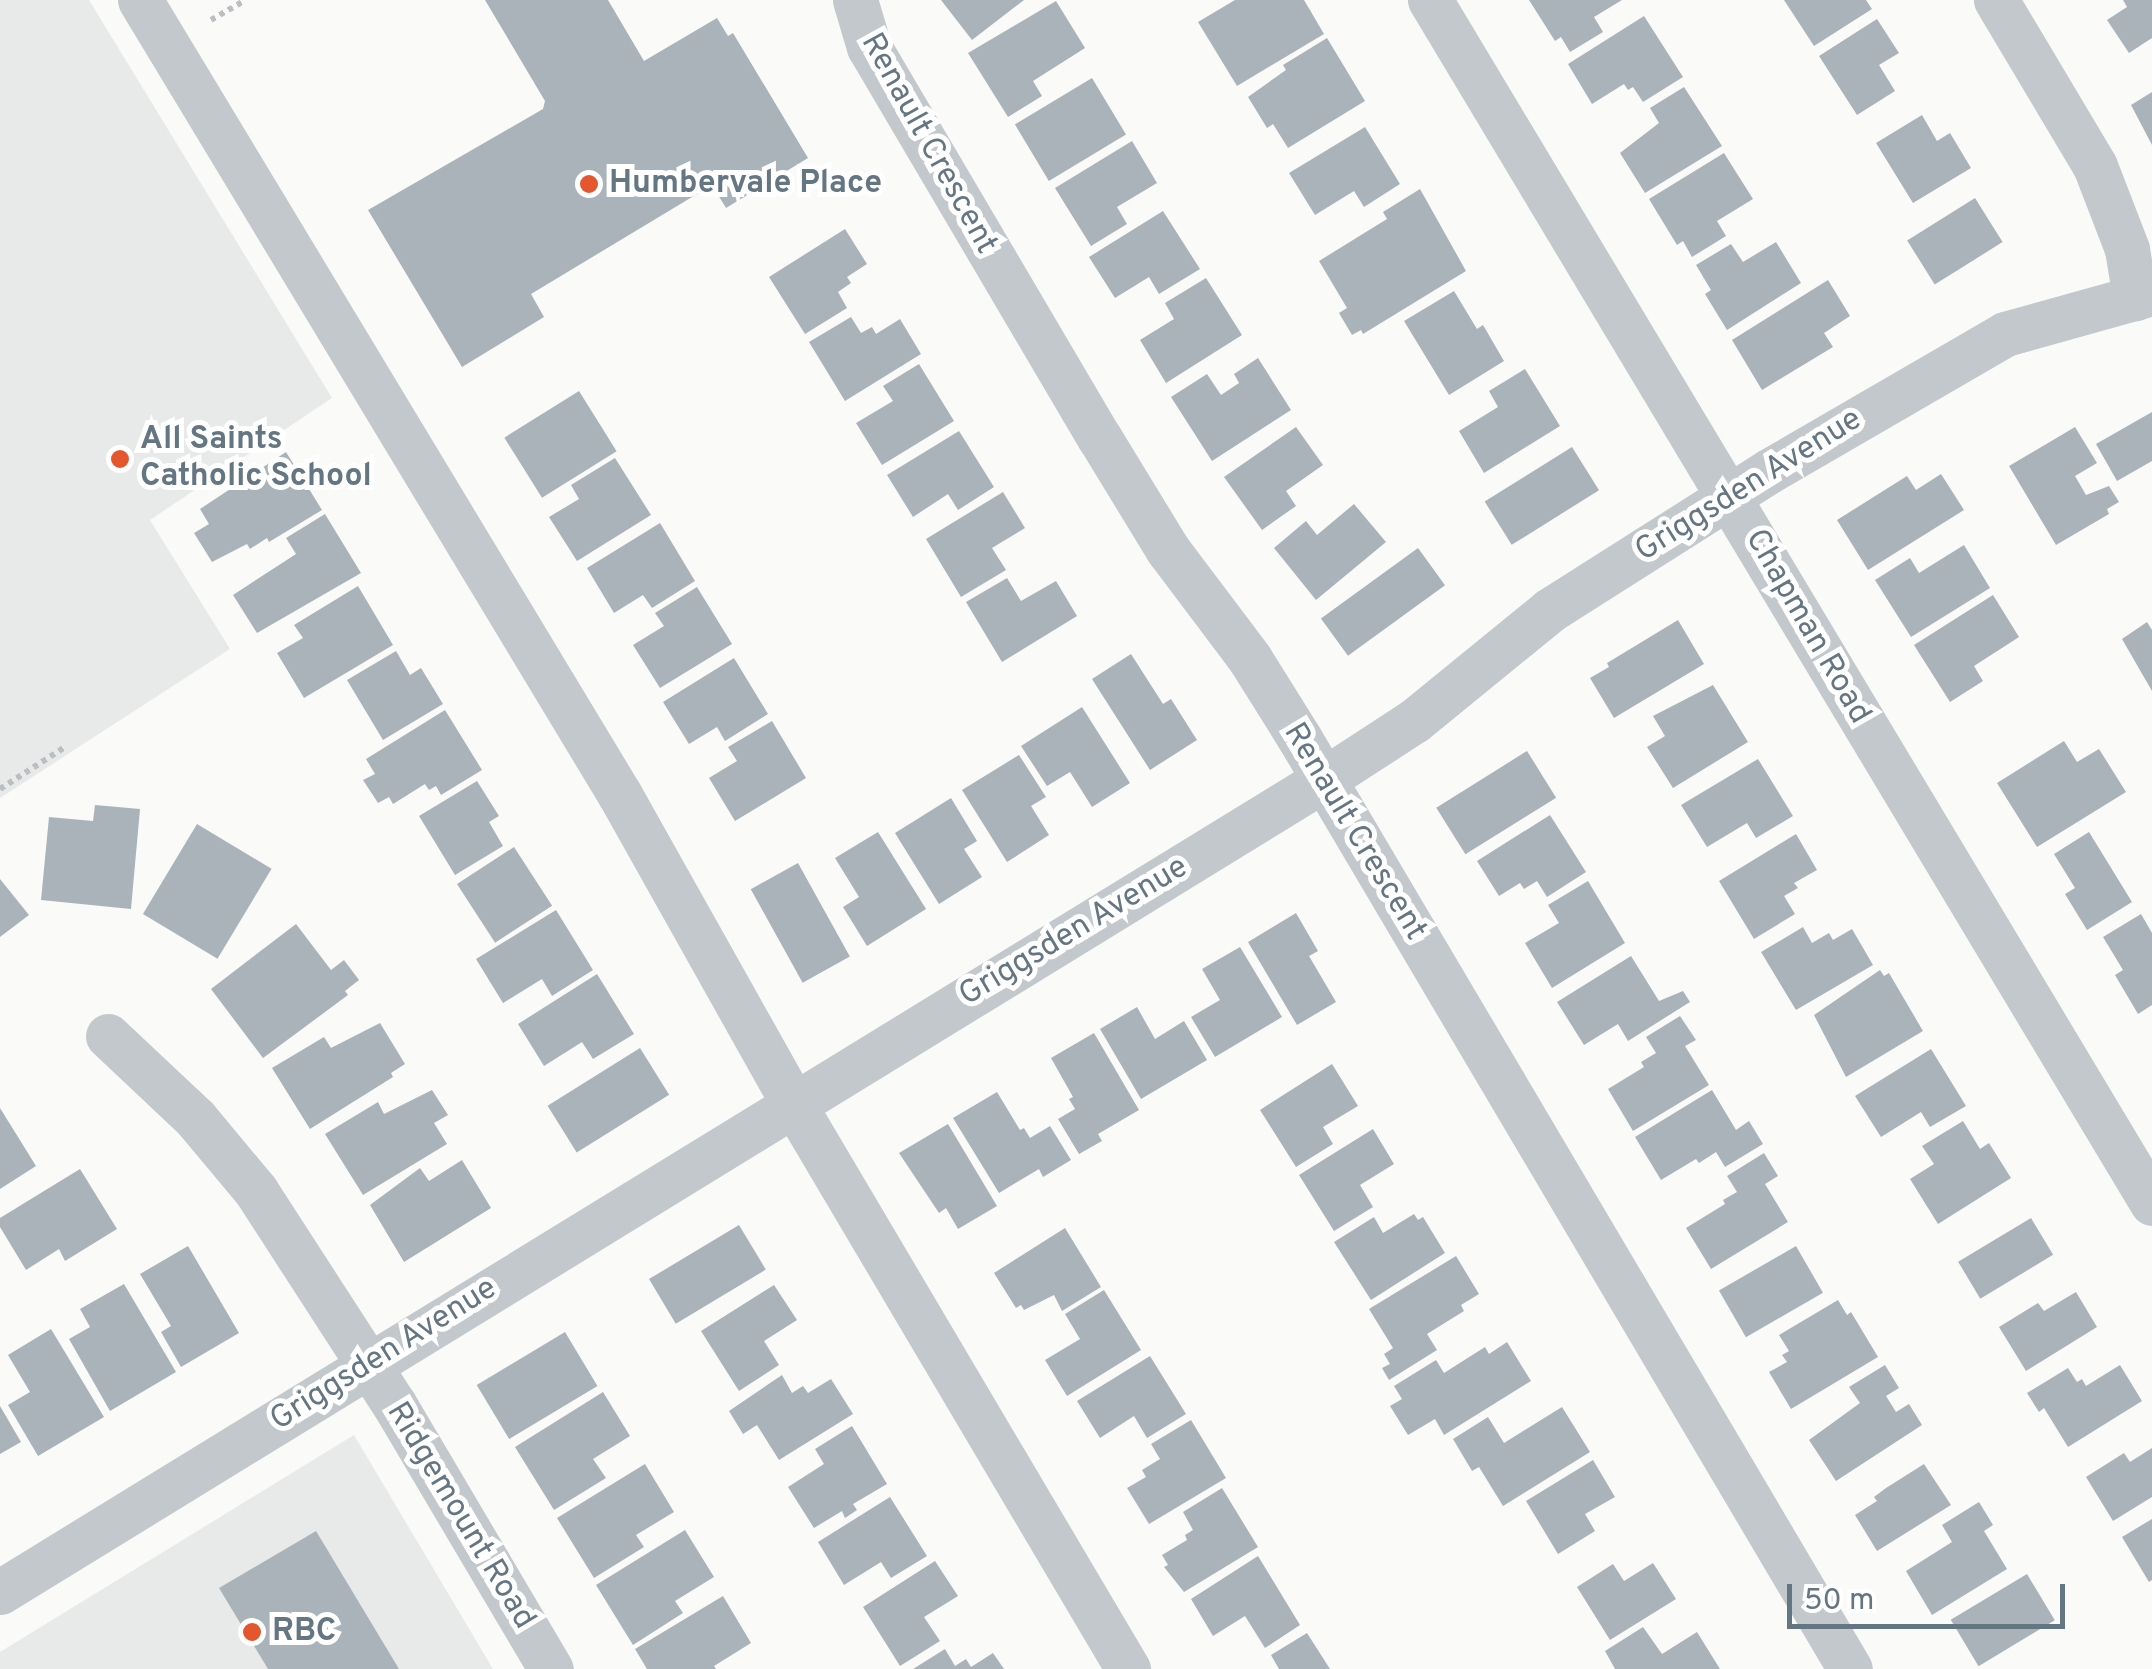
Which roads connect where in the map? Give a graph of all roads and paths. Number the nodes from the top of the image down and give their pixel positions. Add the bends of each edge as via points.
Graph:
1 (140, 0) edge
2 (245, 0) edge
3 (855, 0) edge
4 (1430, 0) edge
5 (1996, 0) edge
6 (211, 20) dead end
7 (2144, 296) edge
8 (1731, 496) junction
9 (65, 747) dead end
10 (1323, 780) junction
11 (0, 789) edge
12 (108, 1036) dead end
13 (793, 1103) junction
14 (2152, 1204) edge
15 (369, 1364) junction
16 (0, 1592) edge
17 (551, 1669) edge
18 (1128, 1669) edge
19 (1850, 1669) edge

1 - 13 street via 620,795
2 - 6 path
3 - 10 street, Renault Crescent via 869,47 1078,403
4 - 8 street, Chapman Road
5 - 7 street via 2095,166
7 - 8 street, Griggsden Avenue via 2005,334
8 - 10 street, Griggsden Avenue via 1550,610 1414,721
8 - 14 street, Chapman Road
9 - 11 path
10 - 13 street, Griggsden Avenue
10 - 19 street, Renault Crescent
12 - 15 street, Ridgemount Road via 196,1119 256,1190
13 - 15 street, Griggsden Avenue
13 - 18 street
15 - 16 street, Griggsden Avenue
15 - 17 street, Ridgemount Road

